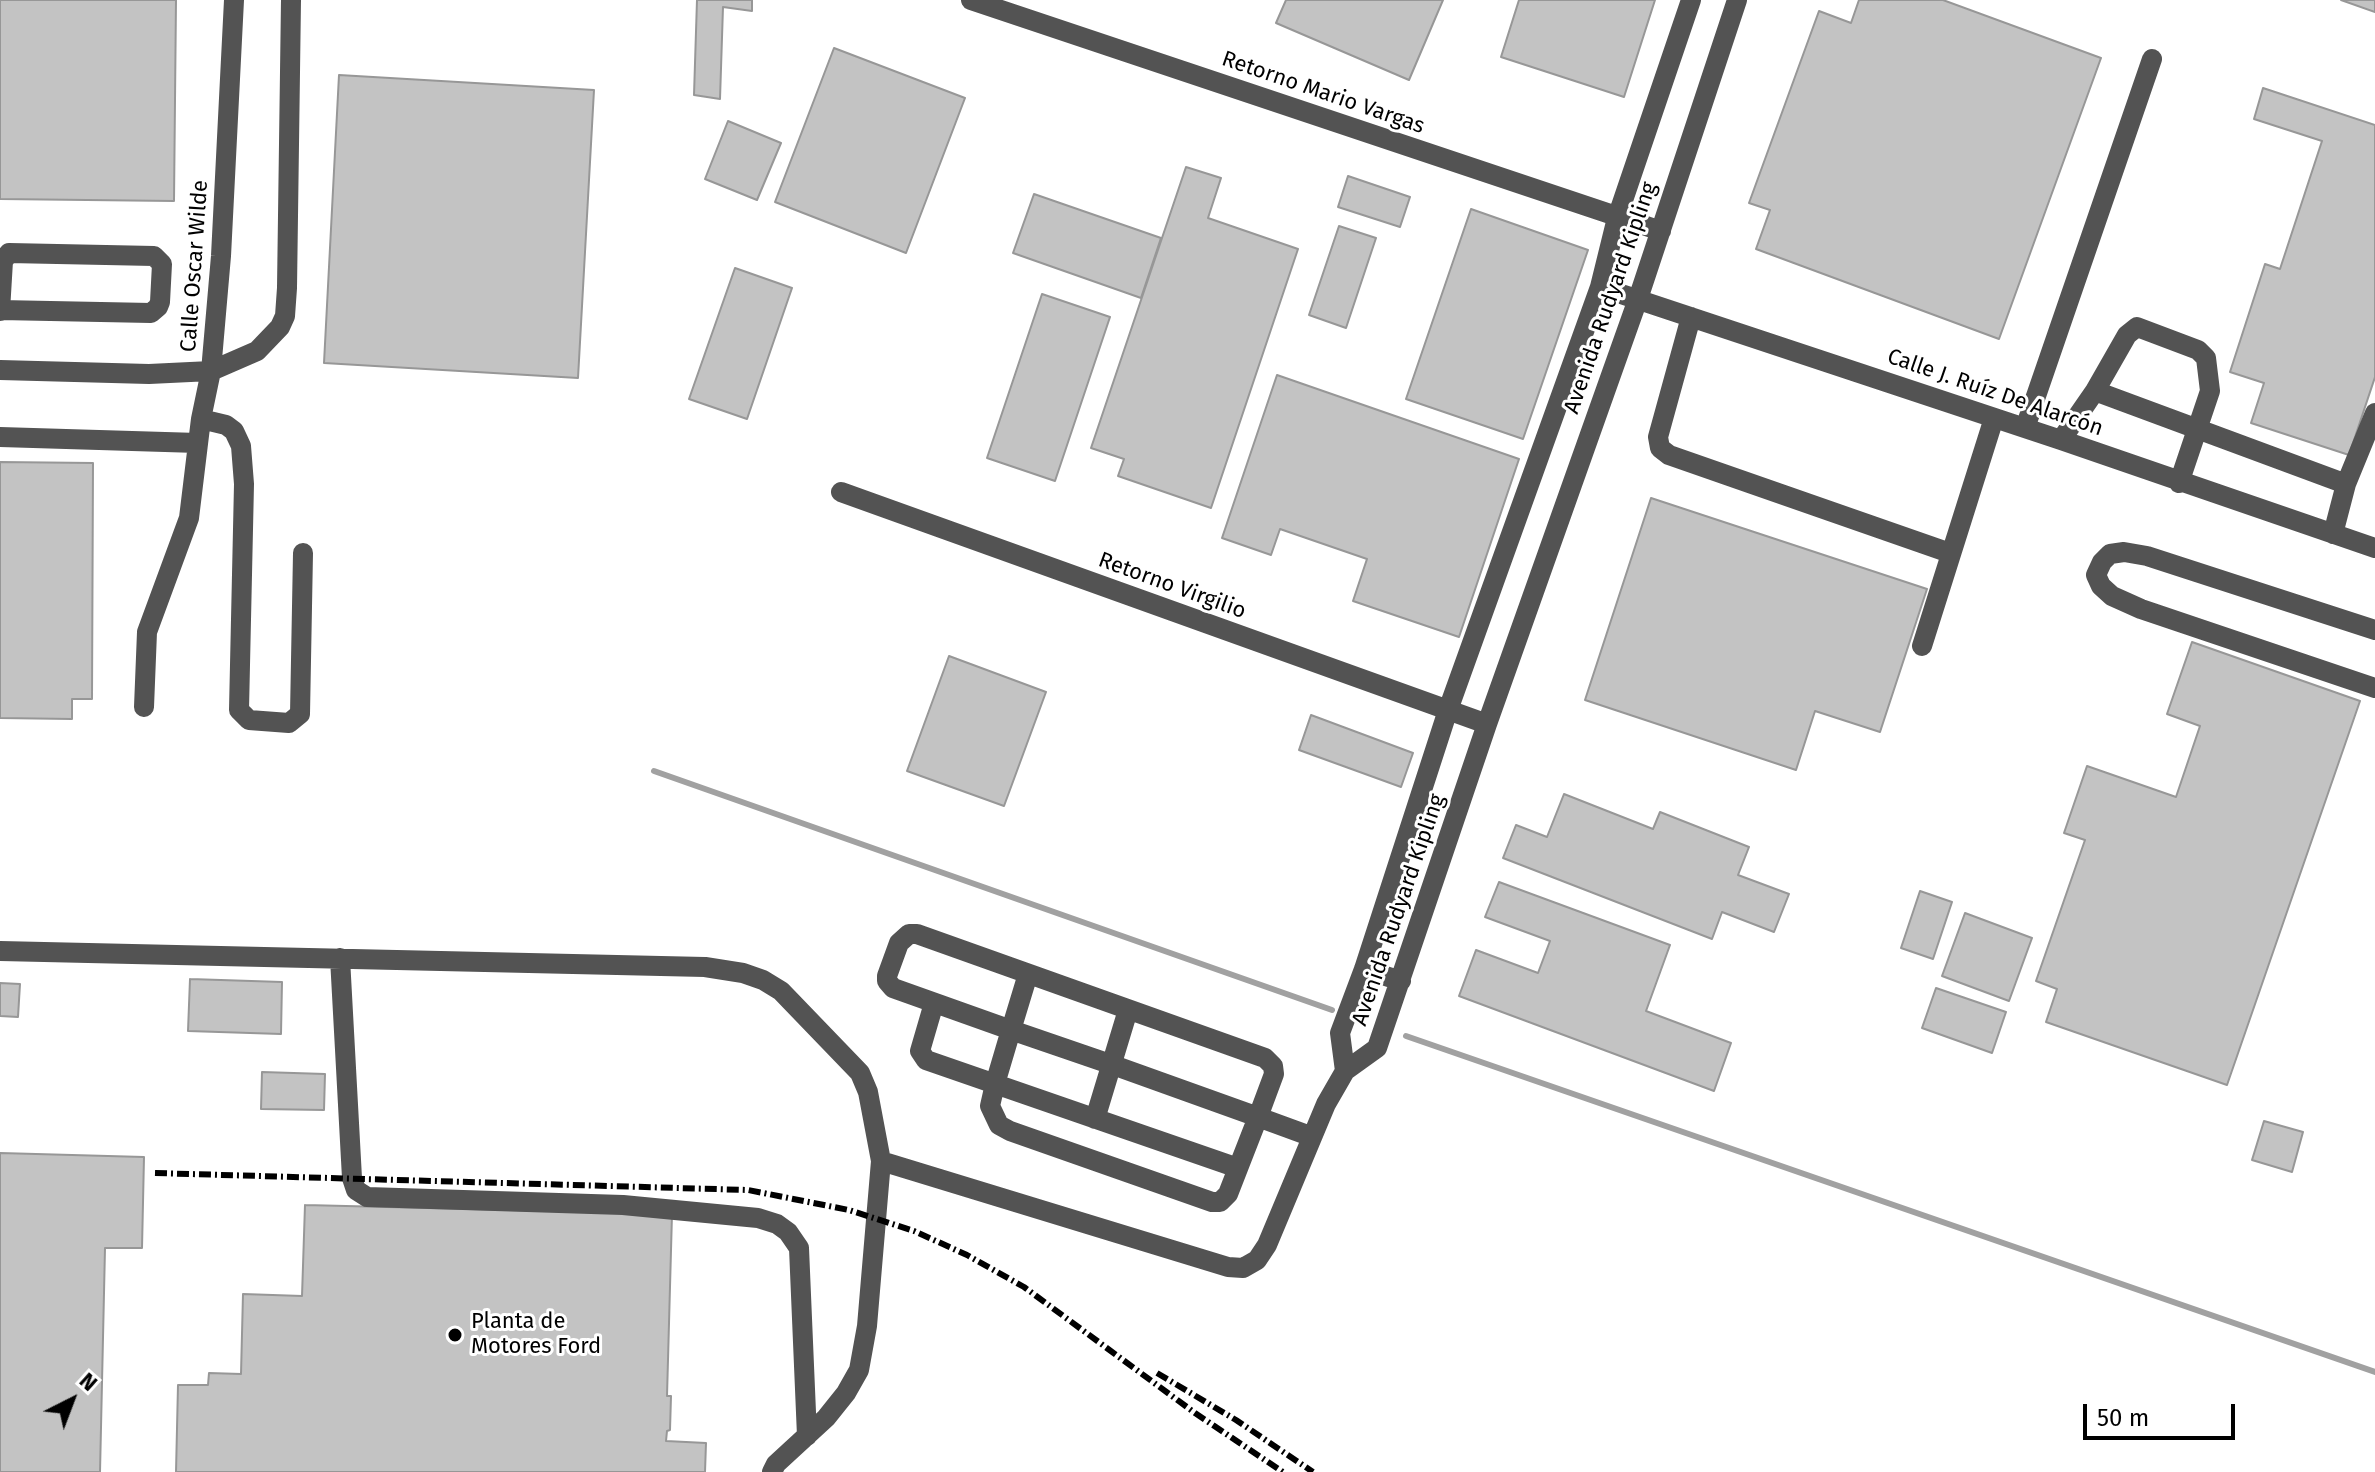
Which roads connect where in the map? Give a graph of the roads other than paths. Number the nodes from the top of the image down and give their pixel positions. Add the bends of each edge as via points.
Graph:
1 (234, 0) edge
2 (291, 0) edge
3 (971, 0) edge
4 (1691, 0) edge
5 (1737, 0) edge
6 (995, 4) edge
7 (2152, 59) dead end
8 (1617, 218) junction
9 (1661, 231) junction
10 (1600, 287) junction
11 (1638, 299) junction
12 (0, 310) edge
13 (1691, 317) junction
14 (0, 370) edge
15 (211, 371) junction
16 (2095, 391) junction
17 (2375, 413) edge
18 (1994, 418) junction
19 (201, 419) junction
20 (2025, 428) junction
21 (2197, 429) junction
22 (0, 437) edge
23 (2061, 440) junction
24 (198, 443) junction
25 (2179, 483) junction
26 (2346, 484) junction
27 (841, 492) dead end
28 (2333, 534) junction
29 (2375, 548) edge
30 (303, 553) dead end
31 (1950, 553) junction
32 (2375, 630) edge
33 (1922, 646) dead end
34 (2375, 688) edge
35 (144, 707) dead end
36 (1448, 710) junction
37 (1487, 724) junction
38 (0, 951) edge
39 (340, 958) junction
40 (1364, 969) junction
41 (1028, 974) junction
42 (1401, 981) junction
43 (934, 1003) junction
44 (1128, 1010) junction
45 (1011, 1030) junction
46 (1113, 1065) junction
47 (1345, 1071) junction
48 (995, 1084) junction
49 (1258, 1117) junction
50 (1095, 1119) junction
51 (1310, 1136) junction
52 (881, 1161) junction
53 (1238, 1168) junction
54 (807, 1436) junction
55 (772, 1472) edge

1 - 15 street, Calle Oscar Wilde
2 - 15 street via 285,316 257,351
3 - 6 street, Retorno Mario Vargas
4 - 8 street, Avenida Rudyard Kipling
5 - 9 street, Avenida Rudyard Kipling
6 - 8 street, Retorno Mario Vargas
7 - 20 street
8 - 9 street, Retorno Mario Vargas
8 - 10 street, Avenida Rudyard Kipling
9 - 11 street, Avenida Rudyard Kipling
10 - 11 street, Calle J. Ruíz De Alarcón
10 - 36 street, Avenida Rudyard Kipling
11 - 13 street, Calle J. Ruíz De Alarcón
11 - 37 street, Avenida Rudyard Kipling
12 - 12 street via 3,261 9,253 154,256 162,264 160,302 151,313
13 - 18 street, Calle J. Ruíz De Alarcón
13 - 31 street via 1658,437 1660,448
14 - 15 street, Calle Oscar Wilde
15 - 19 street
16 - 21 street
16 - 21 street via 2137,327 2186,345 2204,354 2210,391
16 - 23 street
17 - 26 street
18 - 20 street, Calle J. Ruíz De Alarcón
18 - 31 street
19 - 24 street
19 - 30 street via 226,425 241,446 239,710 249,720 289,723 300,714
20 - 23 street, Calle J. Ruíz De Alarcón
21 - 25 street
21 - 26 street
22 - 24 street
23 - 25 street, Calle J. Ruíz De Alarcón
24 - 35 street via 189,518 147,632
25 - 28 street, Calle J. Ruíz De Alarcón
26 - 28 street
27 - 36 street, Retorno Virgilio
28 - 29 street, Calle J. Ruíz De Alarcón
31 - 33 street
32 - 34 street via 2147,556 2110,554 2096,575 2112,596 2157,616
36 - 37 street, Retorno Virgilio
36 - 40 street, Avenida Rudyard Kipling
37 - 42 street, Avenida Rudyard Kipling
38 - 39 street
39 - 52 street via 705,967 763,980 781,991 860,1073
39 - 54 street via 356,1190 367,1197 623,1205 777,1224 799,1248
40 - 42 street
40 - 47 street, Avenida Rudyard Kipling via 1340,1033
41 - 43 street via 909,934 899,943 887,981
41 - 44 street
41 - 45 street
42 - 47 street, Avenida Rudyard Kipling via 1377,1048
43 - 45 street
43 - 48 street via 922,1057
44 - 46 street
44 - 49 street via 1270,1061 1274,1074
45 - 46 street
45 - 48 street
46 - 49 street
46 - 50 street
47 - 51 street
48 - 50 street
48 - 53 street via 990,1106 999,1125 1010,1131 1212,1202 1228,1194
49 - 51 street
49 - 53 street
50 - 53 street
51 - 52 street via 1267,1245 1243,1268
52 - 54 street via 859,1370
54 - 55 street

